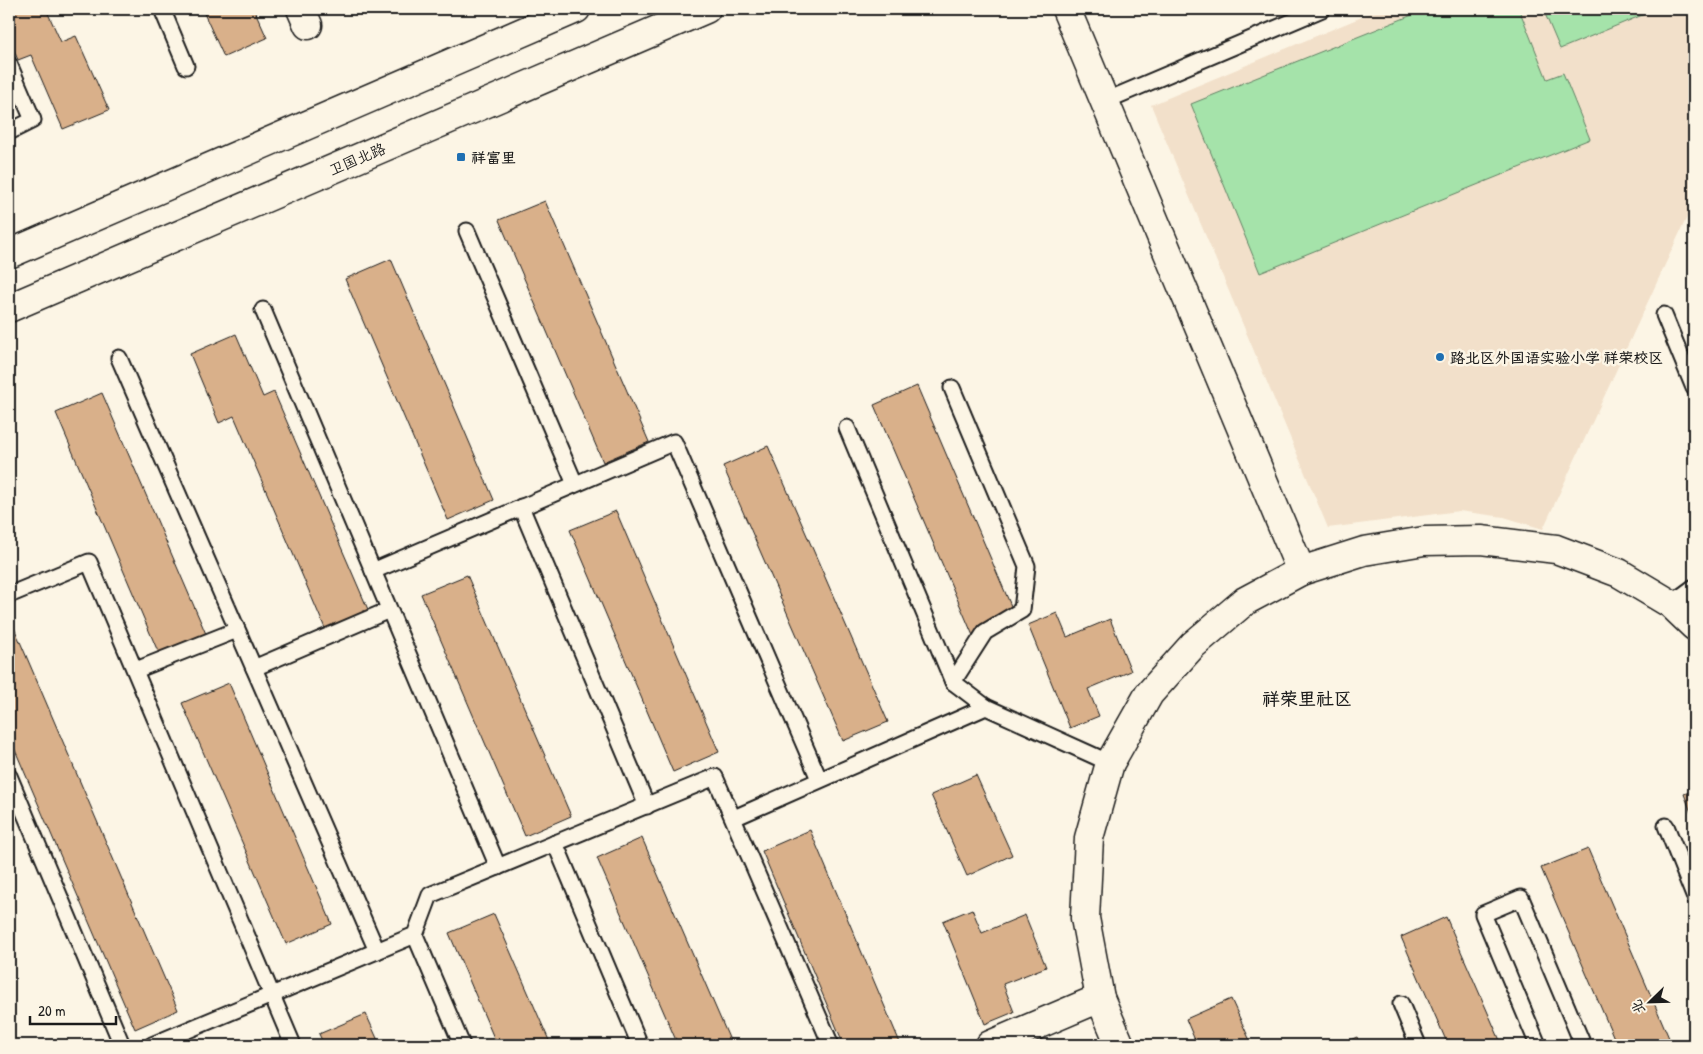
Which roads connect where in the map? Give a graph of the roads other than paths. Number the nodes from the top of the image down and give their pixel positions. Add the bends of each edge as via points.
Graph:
1 (162, 9) edge
2 (576, 9) edge
3 (706, 9) edge
4 (1066, 9) edge
5 (1322, 9) edge
6 (9, 64) edge
7 (186, 66) dead end
8 (1105, 101) junction
9 (9, 132) edge
10 (467, 231) dead end
11 (9, 254) edge
12 (9, 308) edge
13 (263, 310) dead end
14 (1664, 315) dead end
15 (119, 358) dead end
16 (952, 388) dead end
17 (1694, 388) edge
18 (847, 428) dead end
19 (575, 484) junction
20 (521, 507) junction
21 (372, 571) junction
22 (1301, 571) junction
23 (1694, 587) edge
24 (9, 595) edge
25 (1670, 604) junction
26 (389, 610) junction
27 (1694, 626) edge
28 (237, 630) junction
29 (254, 668) junction
30 (136, 670) junction
31 (953, 682) junction
32 (986, 707) junction
33 (1110, 763) junction
34 (9, 776) edge
35 (819, 779) junction
36 (647, 806) junction
37 (734, 818) junction
38 (1666, 826) dead end
39 (555, 844) junction
40 (498, 867) junction
41 (1694, 896) edge
42 (415, 935) junction
43 (377, 951) junction
44 (273, 995) junction
45 (1100, 998) junction
46 (1401, 1004) dead end
47 (122, 1045) edge
48 (152, 1045) edge
49 (293, 1045) edge
50 (462, 1045) edge
51 (640, 1045) edge
52 (831, 1045) edge
53 (992, 1045) edge
54 (1120, 1045) edge
55 (1418, 1045) edge
56 (1538, 1045) edge
57 (1583, 1045) edge

1 - 7 lane
2 - 11 street
3 - 12 street, 卫国北路
4 - 8 street
5 - 8 lane
6 - 9 lane via 32,120
8 - 22 street
10 - 19 lane
13 - 21 lane
14 - 17 lane
15 - 28 lane
16 - 31 lane via 1027,566 1022,610 985,632
18 - 31 lane
19 - 20 lane
19 - 35 lane via 674,442
20 - 21 lane
20 - 36 lane
21 - 26 lane
22 - 25 street via 1364,551 1424,541 1481,540 1556,549 1619,573
22 - 33 street via 1246,601 1193,645 1148,694
23 - 25 lane
24 - 30 lane via 89,562
25 - 27 street
26 - 29 lane
26 - 40 lane
28 - 29 lane
28 - 30 lane
29 - 43 lane
30 - 44 lane
31 - 32 lane
32 - 33 lane
32 - 35 lane
33 - 45 street via 1089,838 1085,918
34 - 47 lane
35 - 37 lane
36 - 37 lane via 715,777
36 - 39 lane
37 - 52 lane
38 - 41 lane
39 - 40 lane
39 - 51 lane
40 - 42 lane via 430,895
42 - 43 lane
42 - 50 lane
43 - 44 lane
44 - 48 lane
44 - 49 lane
45 - 53 street
45 - 54 street
46 - 55 lane
56 - 57 lane via 1483,914 1521,898

